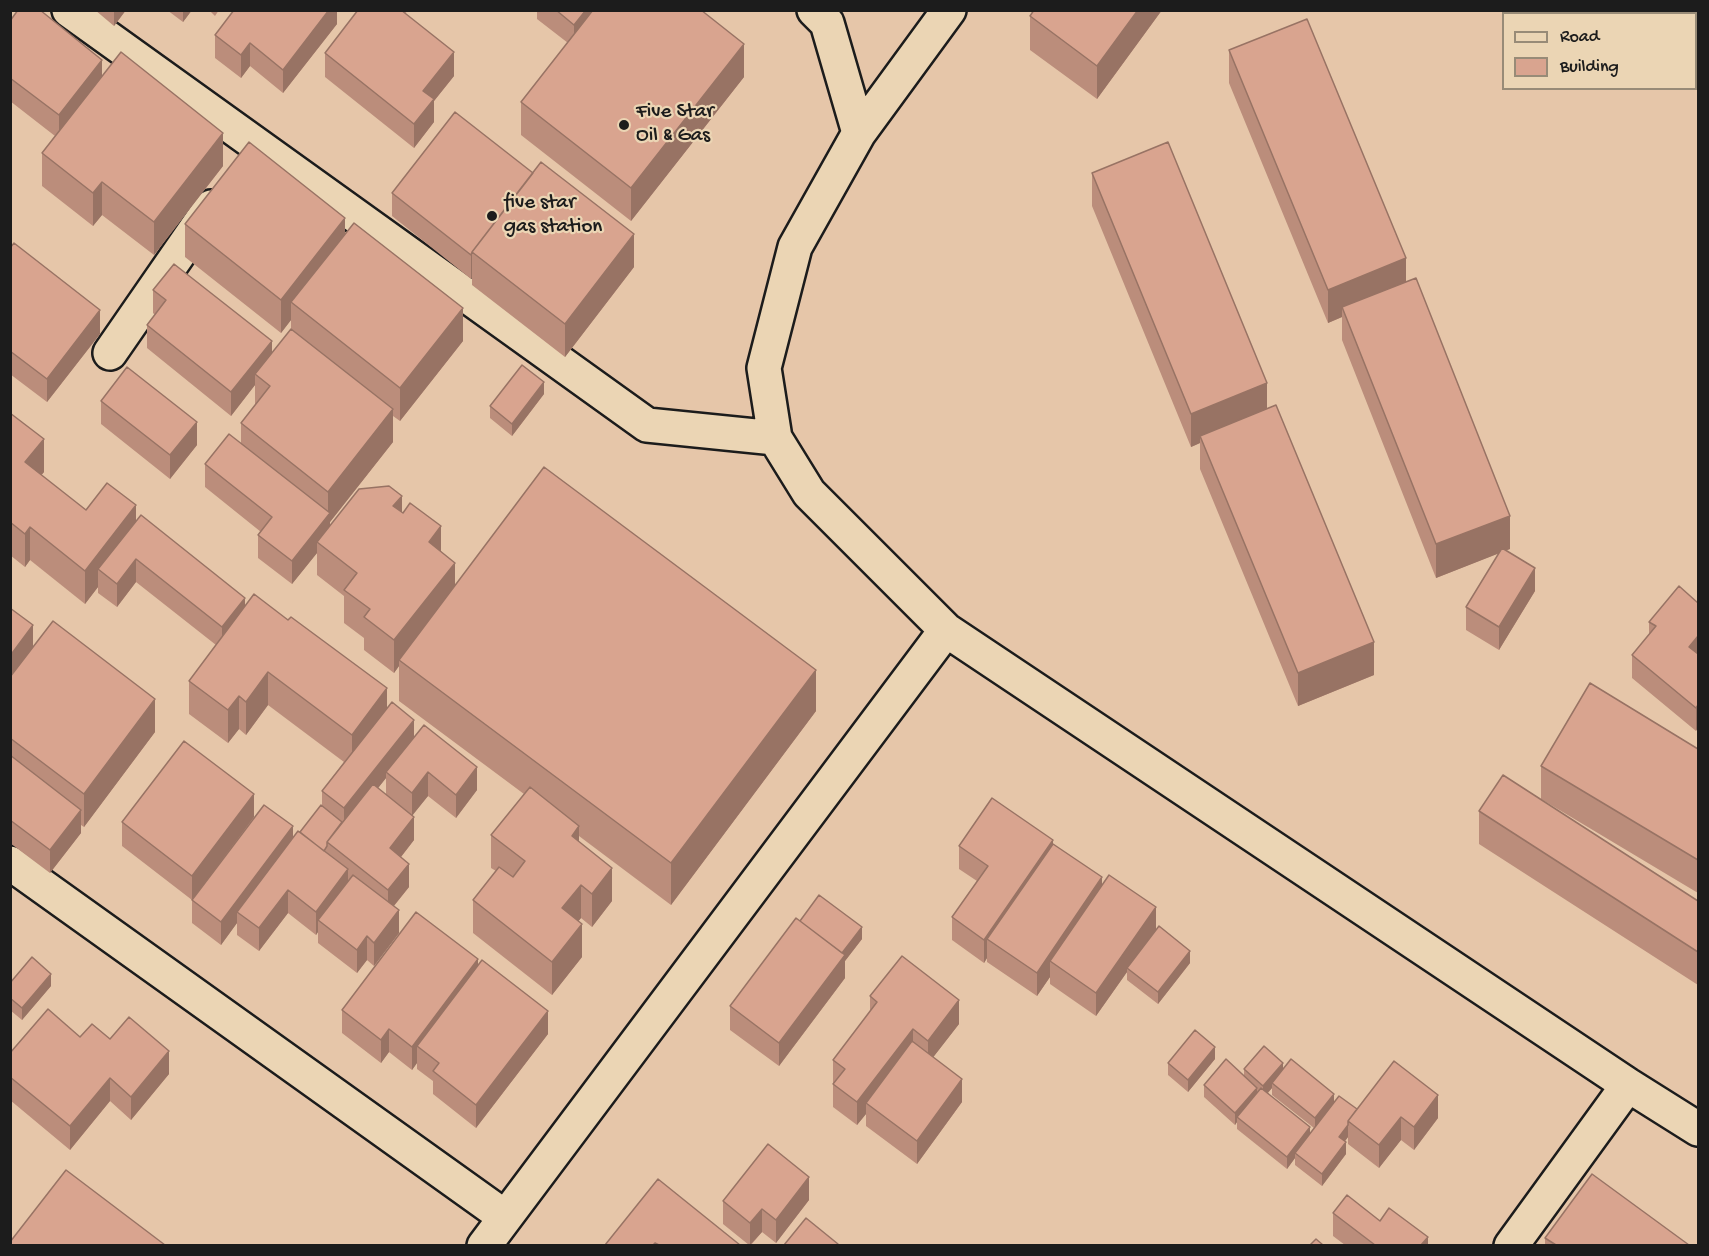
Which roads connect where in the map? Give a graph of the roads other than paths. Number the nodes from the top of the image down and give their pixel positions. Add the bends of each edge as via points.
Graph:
1 (69, 10) edge
2 (814, 10) edge
3 (949, 10) edge
4 (859, 133) junction
5 (242, 163) junction
6 (110, 353) dead end
7 (775, 438) junction
8 (946, 630) junction
9 (10, 863) edge
10 (1628, 1085) junction
11 (1698, 1130) edge
12 (505, 1217) junction
13 (484, 1245) edge
14 (1511, 1245) edge

1 - 5 street
2 - 4 street via 826,23
3 - 4 street
4 - 7 street via 795,247 764,368
5 - 6 street
5 - 7 street via 647,425
7 - 8 street via 808,493
8 - 10 street
8 - 12 street
9 - 12 street
10 - 11 street
10 - 14 street
12 - 13 street

